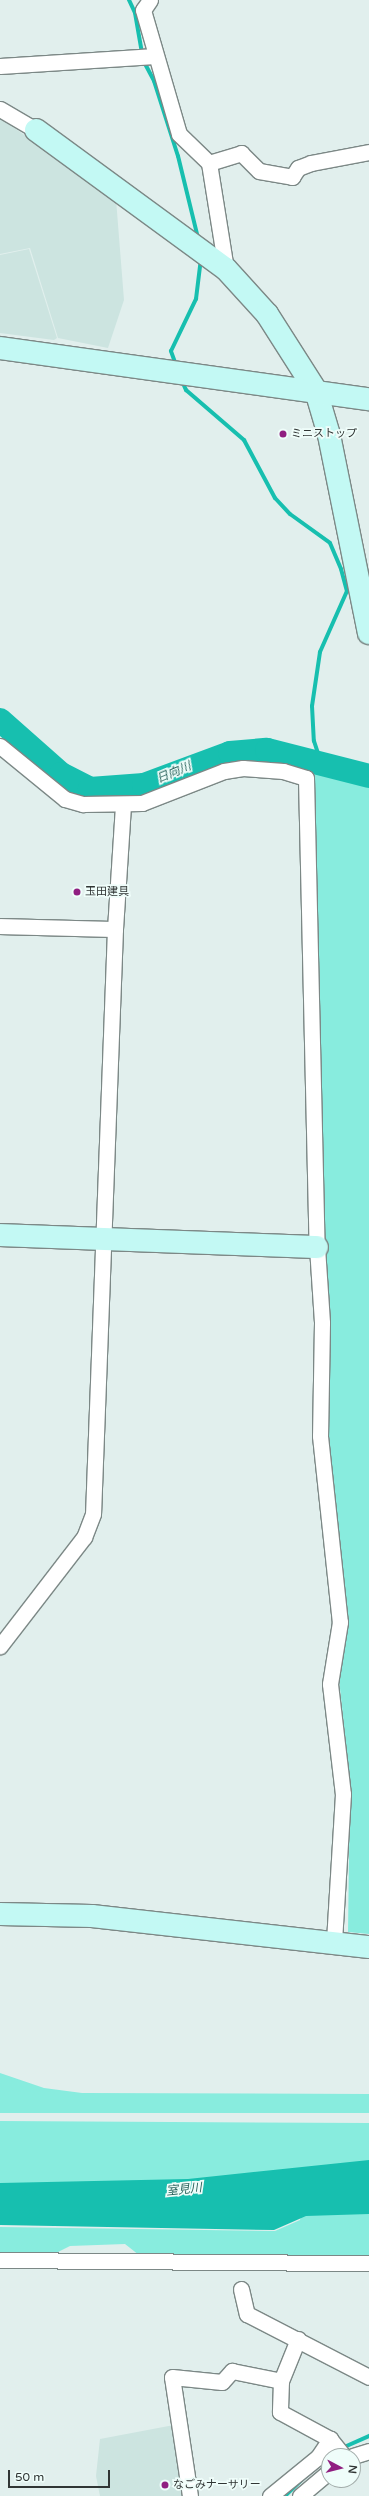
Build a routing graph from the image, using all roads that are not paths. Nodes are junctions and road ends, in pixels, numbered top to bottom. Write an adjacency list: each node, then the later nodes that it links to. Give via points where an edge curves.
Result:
1 (144, 3): 2 (street)
2 (154, 56): 3 (street); 7 (street, via 179,134)
3 (0, 66)
4 (0, 109): 5 (street)
5 (36, 130): 8 (street)
6 (369, 152): 7 (street, via 311,163 298,168 292,177 259,171 241,153)
7 (209, 163): 8 (street)
8 (226, 269): 10 (street, via 267,314)
9 (0, 348): 10 (street)
10 (316, 391): 11 (street); 12 (street, via 329,435)
11 (369, 398)
12 (369, 633)
13 (0, 746): 14 (street, via 65,799 83,804)
14 (123, 806): 16 (street); 19 (street, via 142,804 224,771 243,768 283,771 306,778)
15 (0, 926): 16 (street)
16 (116, 929): 18 (street)
17 (0, 1235): 18 (street)
18 (102, 1239): 19 (street); 20 (street, via 93,1514 79,1544)
19 (317, 1247): 22 (street, via 322,1323 320,1436 340,1622 330,1684 343,1794)
20 (0, 1646)
21 (0, 1914): 22 (street, via 92,1916)
22 (334, 1943): 23 (street)
23 (369, 1947)
24 (0, 2260): 25 (street)
25 (369, 2263)
26 (241, 2289): 27 (street, via 247,2314)
27 (298, 2339): 28 (street); 29 (street)
28 (369, 2377)
29 (281, 2381): 30 (street, via 280,2412); 32 (street, via 232,2371 222,2382 172,2378)
30 (337, 2446): 33 (street, via 318,2457)
31 (321, 2479): 34 (street)
32 (190, 2496)
33 (270, 2496)
34 (300, 2496)

